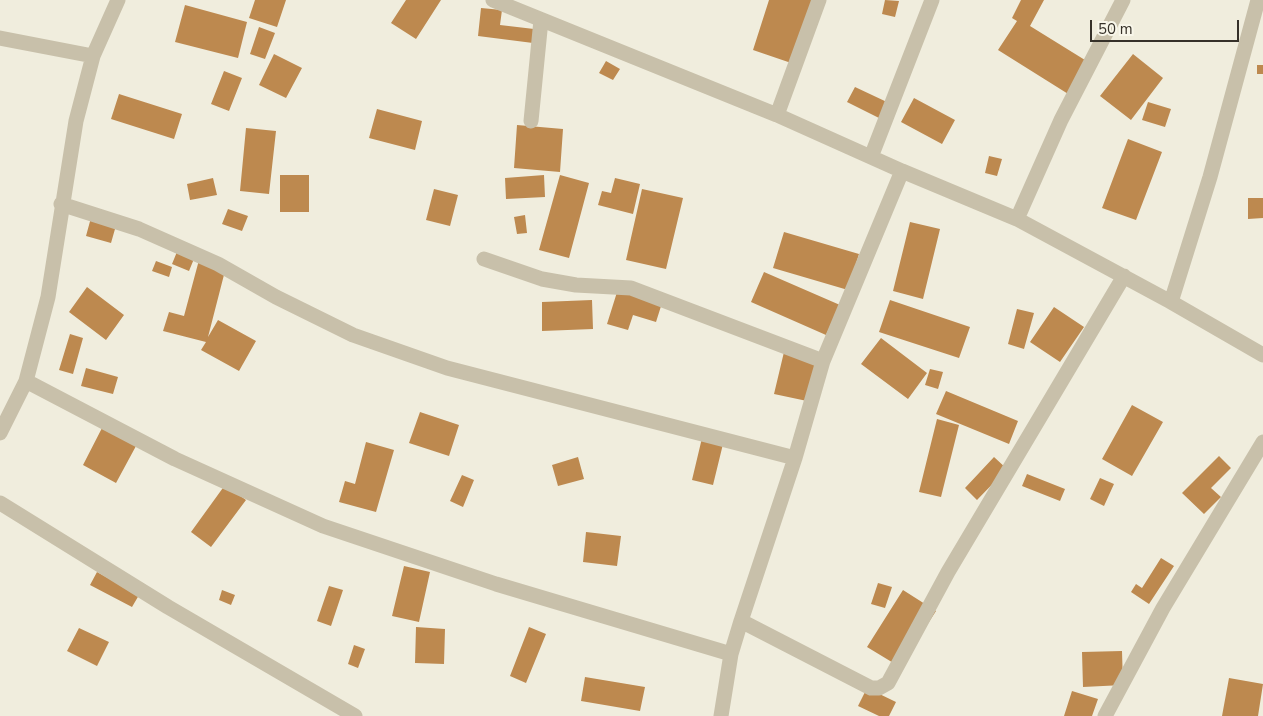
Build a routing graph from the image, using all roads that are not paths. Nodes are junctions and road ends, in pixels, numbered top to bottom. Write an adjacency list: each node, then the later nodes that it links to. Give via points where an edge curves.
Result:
1 (118, 0): 9 (street)
2 (493, 0): 7 (street)
3 (819, 0): 10 (street)
4 (932, 0): 12 (street)
5 (1123, 0): 15 (street, via 1061,120)
6 (1258, 0): 18 (street, via 1210,177)
7 (541, 20): 10 (street); 11 (street)
8 (0, 38): 9 (street)
9 (92, 56): 14 (street, via 76,120)
10 (777, 115): 12 (street)
11 (531, 121)
12 (871, 157): 13 (street)
13 (902, 172): 15 (street); 20 (street)
14 (61, 204): 21 (street, via 48,297); 24 (street, via 139,229 218,264 353,335 447,368)
15 (1017, 219): 17 (street)
16 (484, 259): 20 (street, via 542,279 576,285 630,288)
17 (1124, 276): 18 (street); 26 (street, via 948,572 888,683 870,688)
18 (1171, 302): 19 (street)
19 (1263, 355)
20 (823, 361): 24 (street)
21 (26, 381): 22 (street); 27 (street, via 175,459 323,526 496,584)
22 (0, 433)
23 (1263, 442): 30 (street, via 1163,608)
24 (795, 458): 26 (street)
25 (0, 503): 28 (street, via 168,607)
26 (740, 620): 27 (street)
27 (732, 654): 29 (street)
28 (355, 716)
29 (721, 716)
30 (1105, 716)

